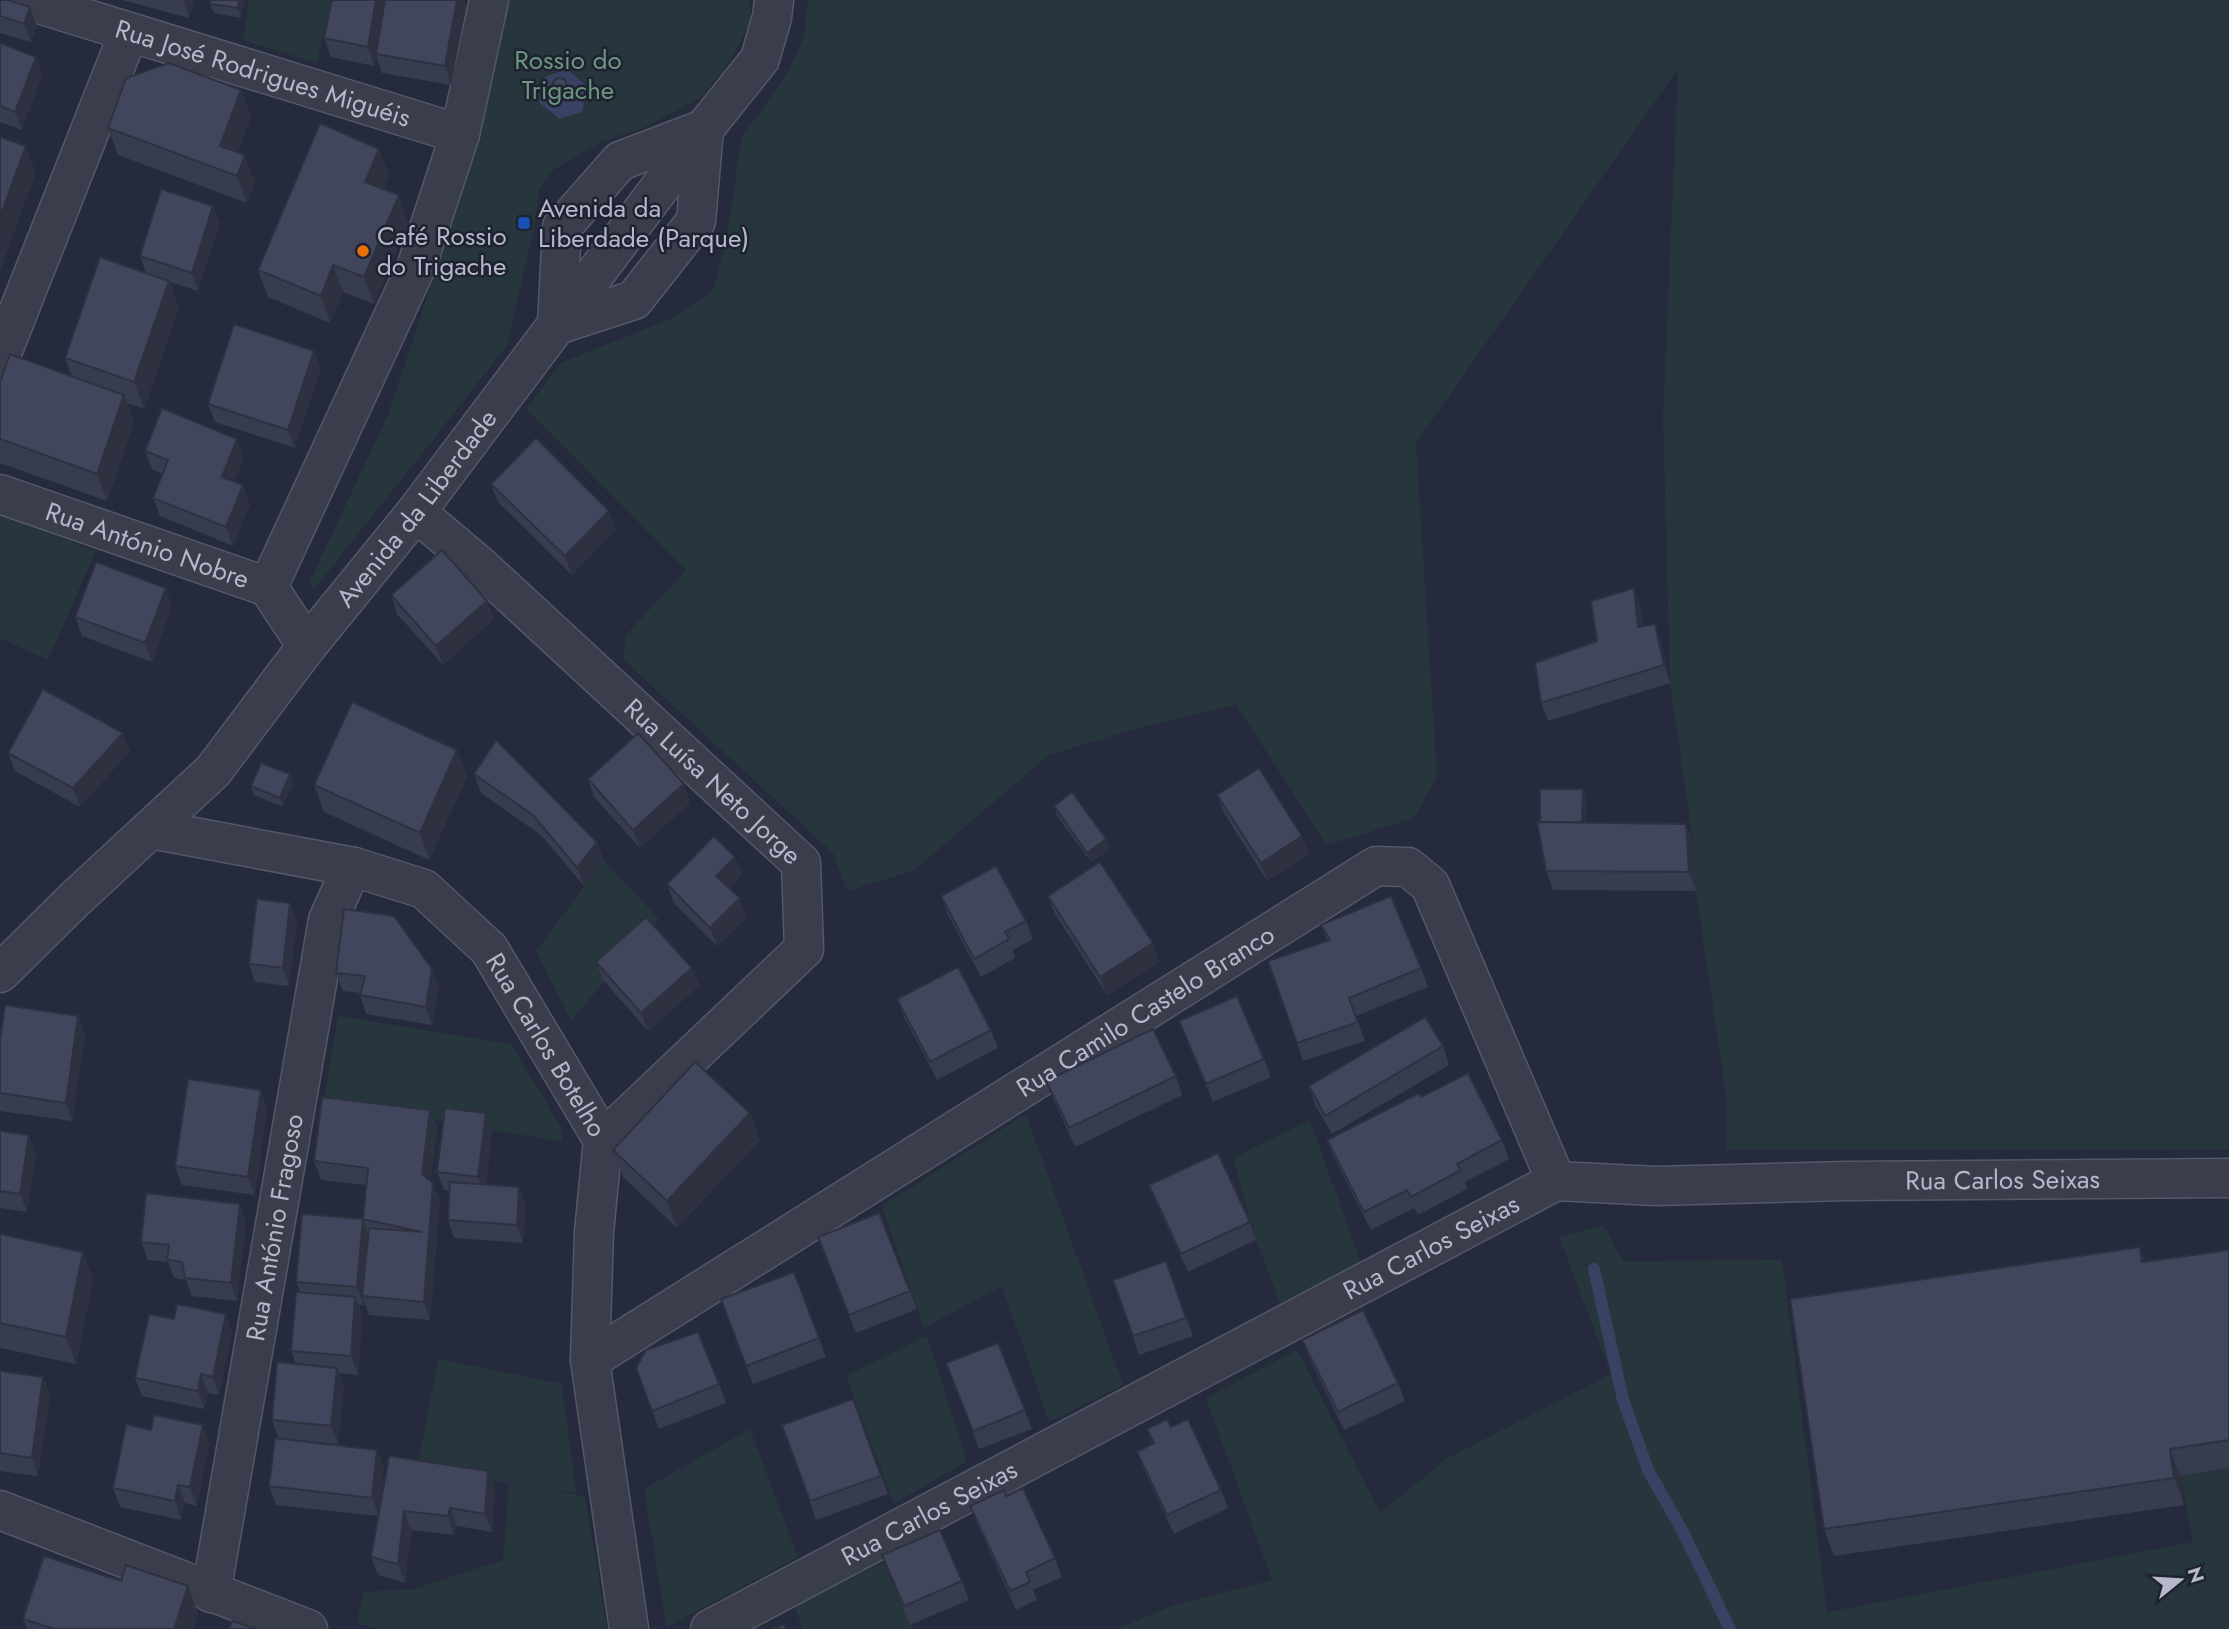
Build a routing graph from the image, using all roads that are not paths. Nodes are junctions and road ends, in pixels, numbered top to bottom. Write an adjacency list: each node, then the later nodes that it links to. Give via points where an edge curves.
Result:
1 (26, 0): 4 (street, Rua José Rodrigues Miguéis)
2 (489, 0): 6 (street)
3 (774, 0): 5 (street, Avenida da Liberdade, via 760,59)
4 (129, 32): 6 (street, Rua José Rodrigues Miguéis); 8 (street)
5 (704, 129): 7 (street, Avenida da Liberdade); 7 (street, via 620,161 562,227)
6 (460, 134): 11 (street, via 417,264)
7 (557, 325): 10 (street, Avenida da Liberdade)
8 (0, 358)
9 (0, 494): 11 (street, Rua António Nobre)
10 (416, 512): 12 (street, Avenida da Liberdade); 16 (street, Rua Luísa Neto Jorge, via 801,863 804,949)
11 (268, 587): 12 (street, Rua António Nobre)
12 (307, 646): 13 (street, Avenida da Liberdade, via 213,771)
13 (151, 829): 14 (street, Rua Carlos Botelho); 15 (street, Avenida da Liberdade)
14 (354, 867): 16 (street, Rua Carlos Botelho, via 424,889 489,949); 21 (street, Rua António Fragoso, via 328,920)
15 (0, 974)
16 (603, 1140): 19 (street, Rua Carlos Botelho, via 594,1232)
17 (2229, 1178): 18 (street, Rua Carlos Seixas, via 1656,1186)
18 (1556, 1181): 19 (street, Rua Camilo Castelo Branco, via 1430,886 1408,867 1376,866); 24 (street, Rua Carlos Seixas)
19 (590, 1360): 23 (street, Rua Carlos Botelho)
20 (0, 1510): 21 (street)
21 (211, 1593): 22 (street)
22 (308, 1629)
23 (629, 1629)
24 (710, 1629)

